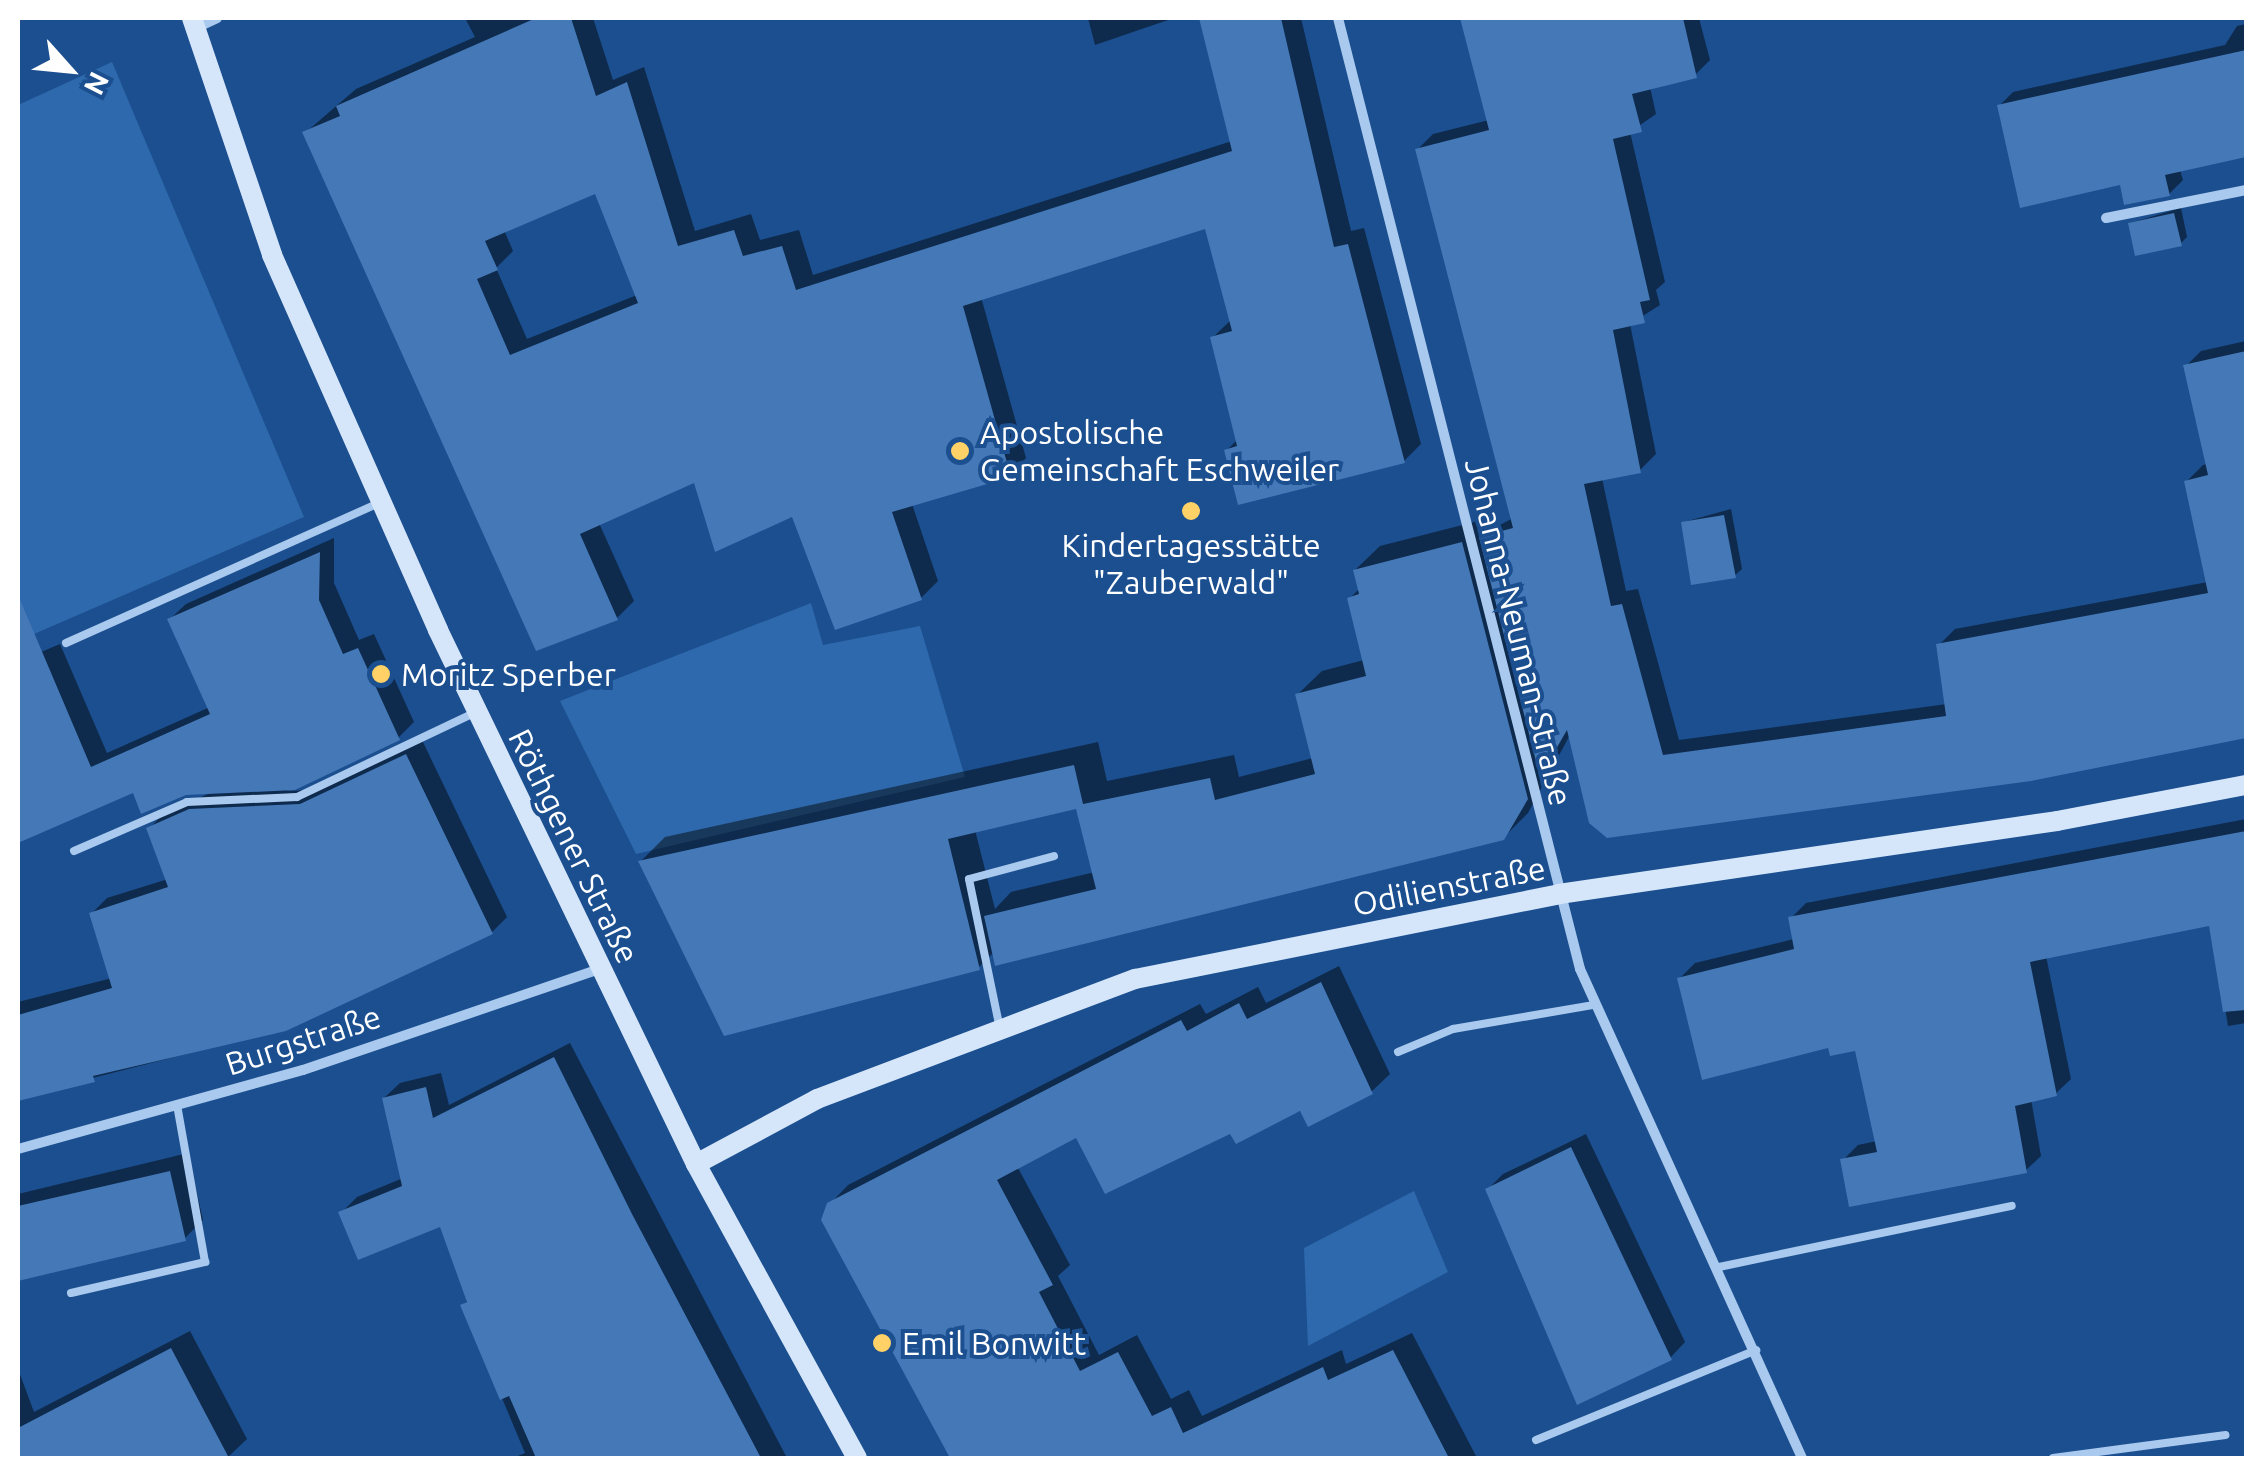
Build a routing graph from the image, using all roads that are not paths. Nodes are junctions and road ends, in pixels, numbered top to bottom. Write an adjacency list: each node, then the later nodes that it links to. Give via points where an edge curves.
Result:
1 (217, 18): 3 (street)
2 (1338, 18): 12 (street, Johanna-Neuman-Straße)
3 (194, 23): 6 (main road, Röthgener Straße, via 272,254)
4 (2246, 190): 5 (street)
5 (2106, 218)
6 (382, 502): 7 (lane); 8 (main road, Röthgener Straße)
7 (66, 643)
8 (476, 712): 10 (lane, via 296,797 187,802); 13 (main road, Röthgener Straße)
9 (2246, 785): 12 (main road, Odilienstraße, via 2057,821)
10 (74, 851)
11 (1054, 856): 15 (lane, via 969,879)
12 (1559, 894): 14 (street, Johanna-Neuman-Straße); 15 (main road, Odilienstraße, via 1135,980)
13 (600, 969): 17 (street, Burgstraße, via 302,1070); 19 (main road, Röthgener Straße)
14 (1594, 1005): 16 (lane, via 1452,1028); 21 (street, Johanna-Neuman-Straße)
15 (1000, 1029): 19 (main road, Odilienstraße, via 818,1099)
16 (1398, 1052)
17 (176, 1105): 18 (street, Burgstraße); 22 (lane, via 205,1262)
18 (18, 1149)
19 (696, 1164): 26 (main road, Röthgener Straße)
20 (2012, 1206): 21 (lane)
21 (1719, 1267): 23 (street, Johanna-Neuman-Straße)
22 (71, 1293)
23 (1756, 1350): 25 (lane); 27 (street, Johanna-Neuman-Straße)
24 (2224, 1435): 28 (lane)
25 (1536, 1440)
26 (857, 1458)
27 (1802, 1458)
28 (2053, 1458)

